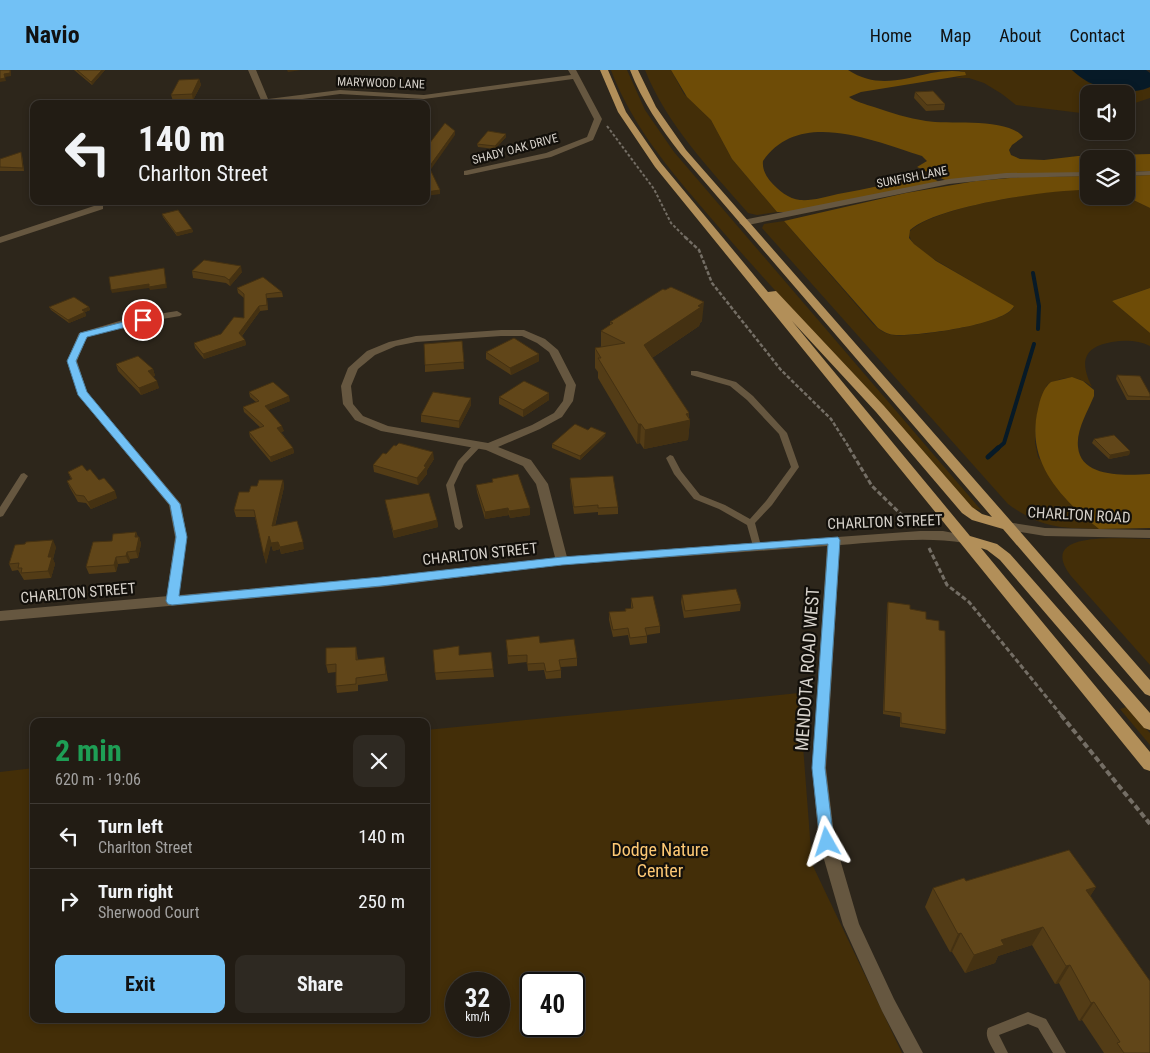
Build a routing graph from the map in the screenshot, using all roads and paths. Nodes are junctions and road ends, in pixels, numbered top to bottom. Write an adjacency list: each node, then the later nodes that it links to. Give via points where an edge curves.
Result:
1 (252, 70): 5 (street)
2 (604, 70): 14 (highway, via 622,112 645,148)
3 (634, 70): 12 (highway, via 659,120)
4 (574, 74): 5 (street, MARYWOOD LANE, via 424,97 350,92); 7 (street, SHADY OAK DRIVE, via 598,119 590,138 548,154)
5 (265, 100)
6 (607, 125): 21 (path, via 654,189 671,223 699,250 712,283 781,370 831,419 872,486)
7 (467, 173)
8 (1150, 173): 10 (street)
9 (1080, 174): 12 (street, SUNFISH LANE, via 960,181)
10 (1135, 174)
11 (100, 207): 13 (street)
12 (743, 222): 23 (highway)
13 (0, 240)
14 (729, 253): 23 (highway, via 788,309 967,510 977,517); 26 (highway)
15 (177, 314): 31 (street, via 126,322 83,335 72,361 82,393 175,504 182,537)
16 (694, 373): 22 (lane, via 733,384 750,398 783,433 796,467)
17 (483, 446): 17 (street, via 558,415 568,401 571,385 553,350 541,341 524,334 509,333 416,339 371,353 353,368 346,386 348,404 359,418 385,429); 24 (lane, via 461,463 450,485); 30 (street, via 527,463 542,484)
18 (670, 458): 22 (lane, via 697,497)
19 (24, 476): 20 (lane)
20 (0, 514)
21 (902, 514)
22 (751, 523): 28 (lane)
23 (1007, 526): 25 (street, CHARLTON ROAD, via 1046,532); 33 (highway)
24 (459, 527)
25 (1150, 534)
26 (965, 538): 27 (street, CHARLTON STREET, via 926,534); 34 (highway, via 992,547 1005,557); 35 (highway)
27 (834, 540): 28 (street, CHARLTON STREET); 37 (street, MENDOTA ROAD WEST, via 819,768 827,842 851,925)
28 (757, 546): 30 (street, CHARLTON STREET)
29 (932, 551): 36 (path, via 947,585 969,602)
30 (562, 561): 31 (street, CHARLTON STREET)
31 (172, 601): 32 (street, CHARLTON STREET)
32 (0, 616)
33 (1150, 690)
34 (1150, 724)
35 (1150, 764)
36 (1150, 824)
37 (914, 1053)
38 (1002, 1053): 39 (lane, via 992,1032 1028,1018 1042,1024)
39 (1060, 1053)

